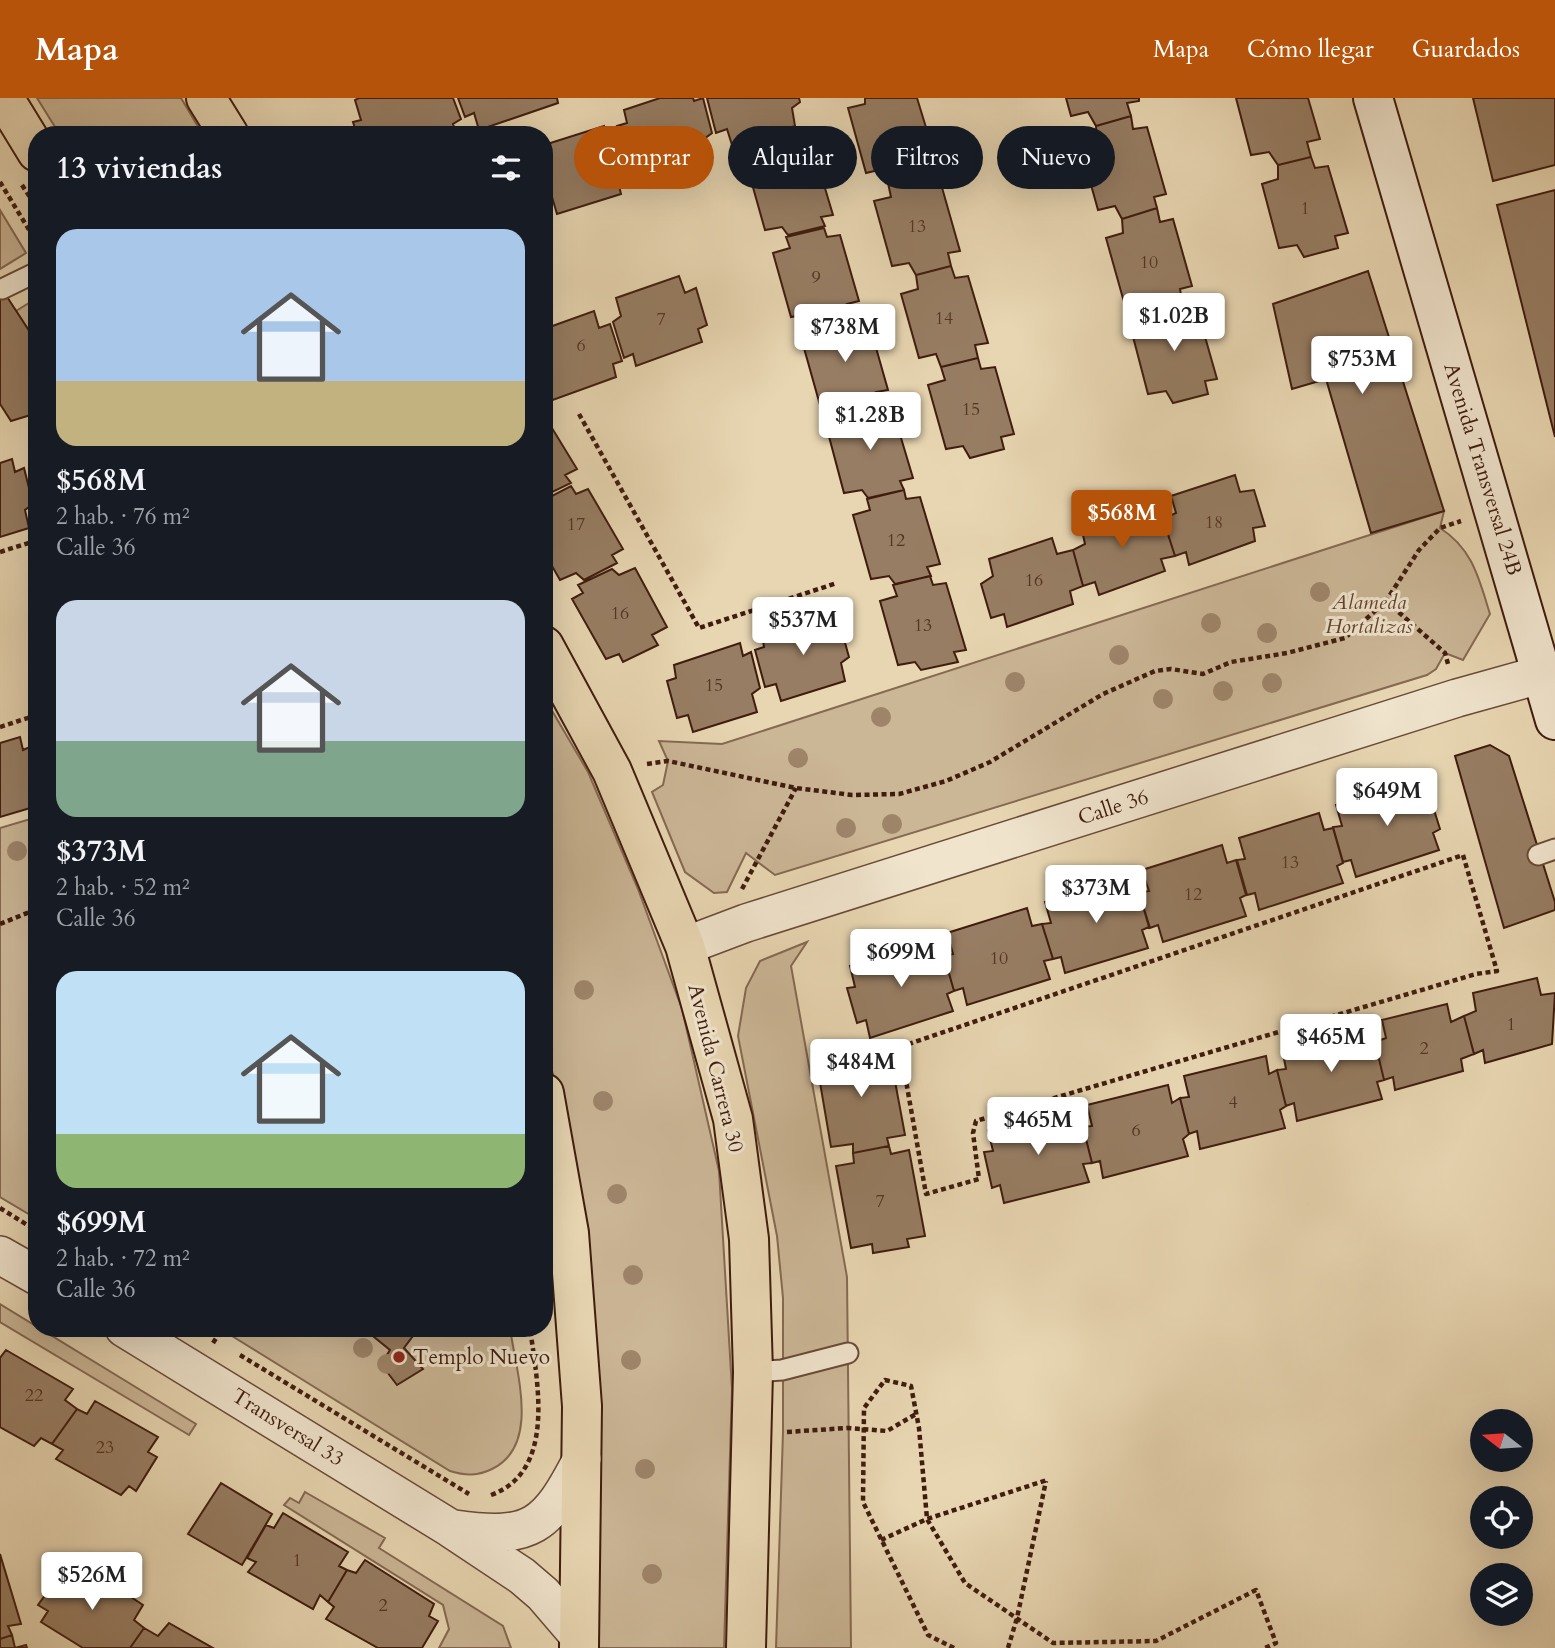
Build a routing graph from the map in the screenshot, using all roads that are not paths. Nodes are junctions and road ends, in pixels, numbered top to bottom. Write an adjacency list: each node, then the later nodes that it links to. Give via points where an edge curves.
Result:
1 (4, 98): 5 (main road)
2 (206, 98): 4 (main road)
3 (1373, 98): 9 (street, Avenida Transversal 24B)
4 (223, 126)
5 (28, 137)
6 (28, 276): 7 (lane)
7 (2, 289)
8 (553, 663): 11 (main road, Avenida Carrera 30, via 612,771)
9 (1543, 674): 10 (street, Avenida Transversal 24B); 11 (street, Calle 36)
10 (1555, 720)
11 (685, 946): 17 (main road, Avenida Carrera 30, via 733,1119 749,1239)
12 (553, 1144): 18 (main road, via 569,1234)
13 (0, 1255): 14 (street)
14 (28, 1271)
15 (140, 1337): 19 (street, Transversal 33)
16 (848, 1353): 17 (lane, via 782,1370)
17 (753, 1372): 21 (main road, Avenida Carrera 30)
18 (582, 1459): 19 (street, Transversal 33, via 554,1508 526,1530 493,1534); 20 (main road)
19 (455, 1513): 20 (street, Transversal 33, via 542,1594)
20 (579, 1642)
21 (746, 1648)

